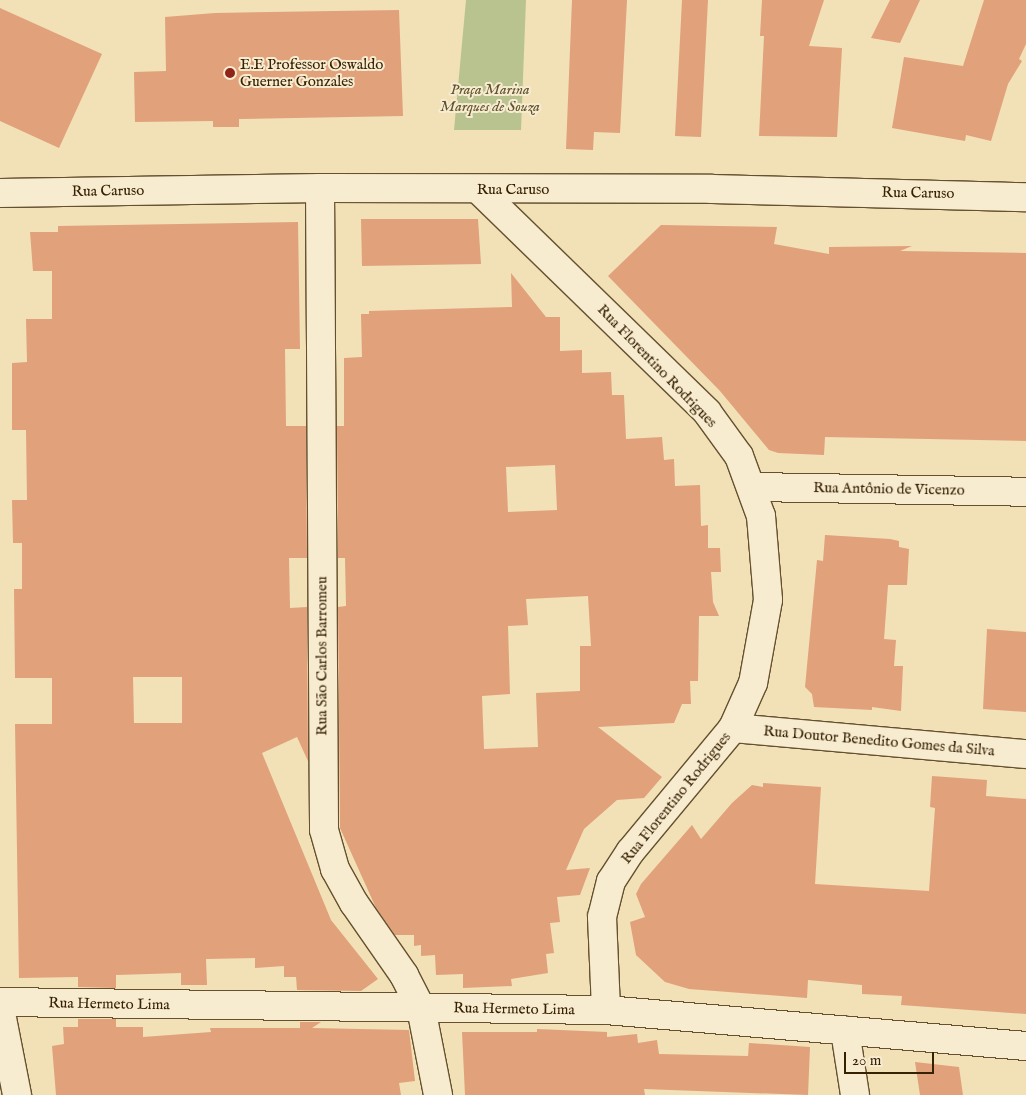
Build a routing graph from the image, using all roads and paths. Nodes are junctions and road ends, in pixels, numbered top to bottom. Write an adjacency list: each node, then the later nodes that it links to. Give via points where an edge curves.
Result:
1 (320, 188): 2 (street, Rua Caruso); 3 (street, Rua Caruso); 11 (street, Rua São Carlos Barromeu, via 324,830 335,869 354,903 404,975)
2 (479, 190): 4 (street, Rua Caruso, via 712,190); 5 (street, Rua Florentino Rodrigues, via 707,412 739,456)
3 (0, 193)
4 (1026, 196)
5 (753, 487): 6 (street, Rua Antônio de Vicenzo); 7 (street, Rua Florentino Rodrigues, via 761,516 768,600 753,683)
6 (1026, 492)
7 (733, 728): 8 (street, Rua Doutor Benedito Gomes da Silva); 12 (street, Rua Florentino Rodrigues, via 630,852 611,881 602,917)
8 (1026, 754)
9 (0, 1002): 11 (street, Rua Hermeto Lima)
10 (0, 1008): 15 (street)
11 (421, 1008): 12 (street, Rua Hermeto Lima); 16 (street, Rua São Carlos Barromeu)
12 (606, 1010): 13 (street, Rua Hermeto Lima)
13 (845, 1031): 14 (street, Rua Hermeto Lima); 17 (street)
14 (1026, 1046)
15 (17, 1095)
16 (438, 1095)
17 (855, 1095)

